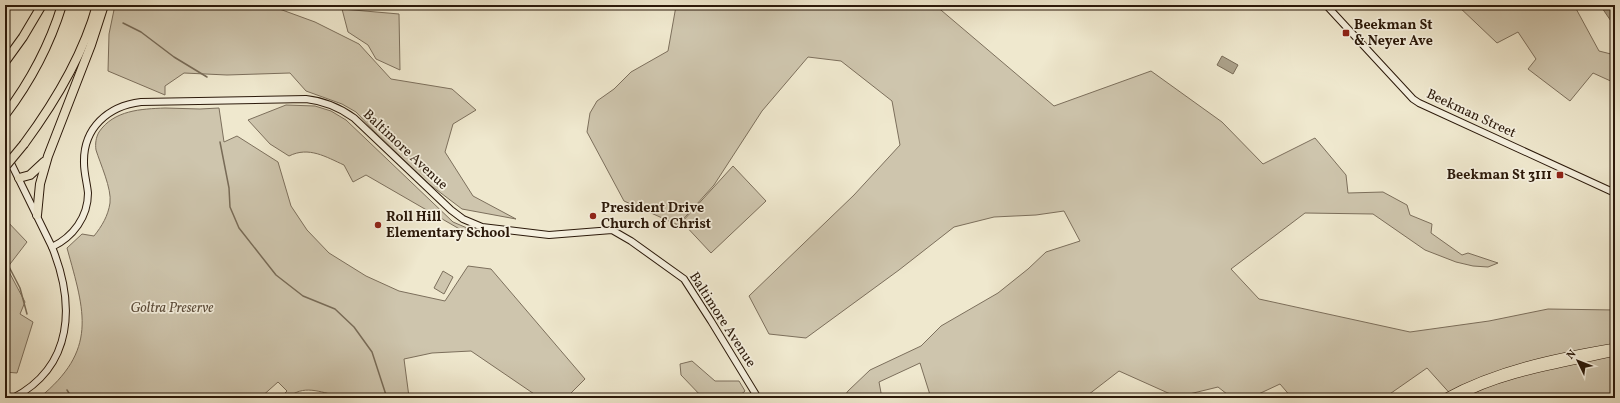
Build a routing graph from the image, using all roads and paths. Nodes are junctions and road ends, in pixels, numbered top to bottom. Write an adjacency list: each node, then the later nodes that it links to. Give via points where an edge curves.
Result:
1 (42, 5): 6 (highway)
2 (62, 5): 7 (highway, via 40,59)
3 (97, 5): 10 (highway, bridge, via 67,80 24,144)
4 (104, 5): 9 (highway)
5 (1326, 5): 12 (street, Beekman Street, via 1419,103)
6 (5, 62)
7 (6, 114)
8 (5, 151): 11 (street)
9 (48, 156): 11 (highway, via 34,172); 13 (highway, via 40,184)
10 (5, 167)
11 (19, 178): 13 (street)
12 (1615, 193)
13 (37, 215): 14 (street)
14 (52, 247): 17 (street, via 59,263 67,304 64,335 54,358 43,374 30,387); 18 (street, Baltimore Avenue, via 62,242 73,231 83,216 88,194 84,163 85,145 92,129 114,109 140,102 306,99 321,102 338,108 354,118 450,210 474,224 549,235 612,230 632,241 684,279)
15 (1615, 347): 19 (main road, via 1510,370)
16 (1615, 352): 20 (main road, via 1513,376)
17 (13, 398)
18 (758, 398)
19 (1444, 398)
20 (1456, 398)

